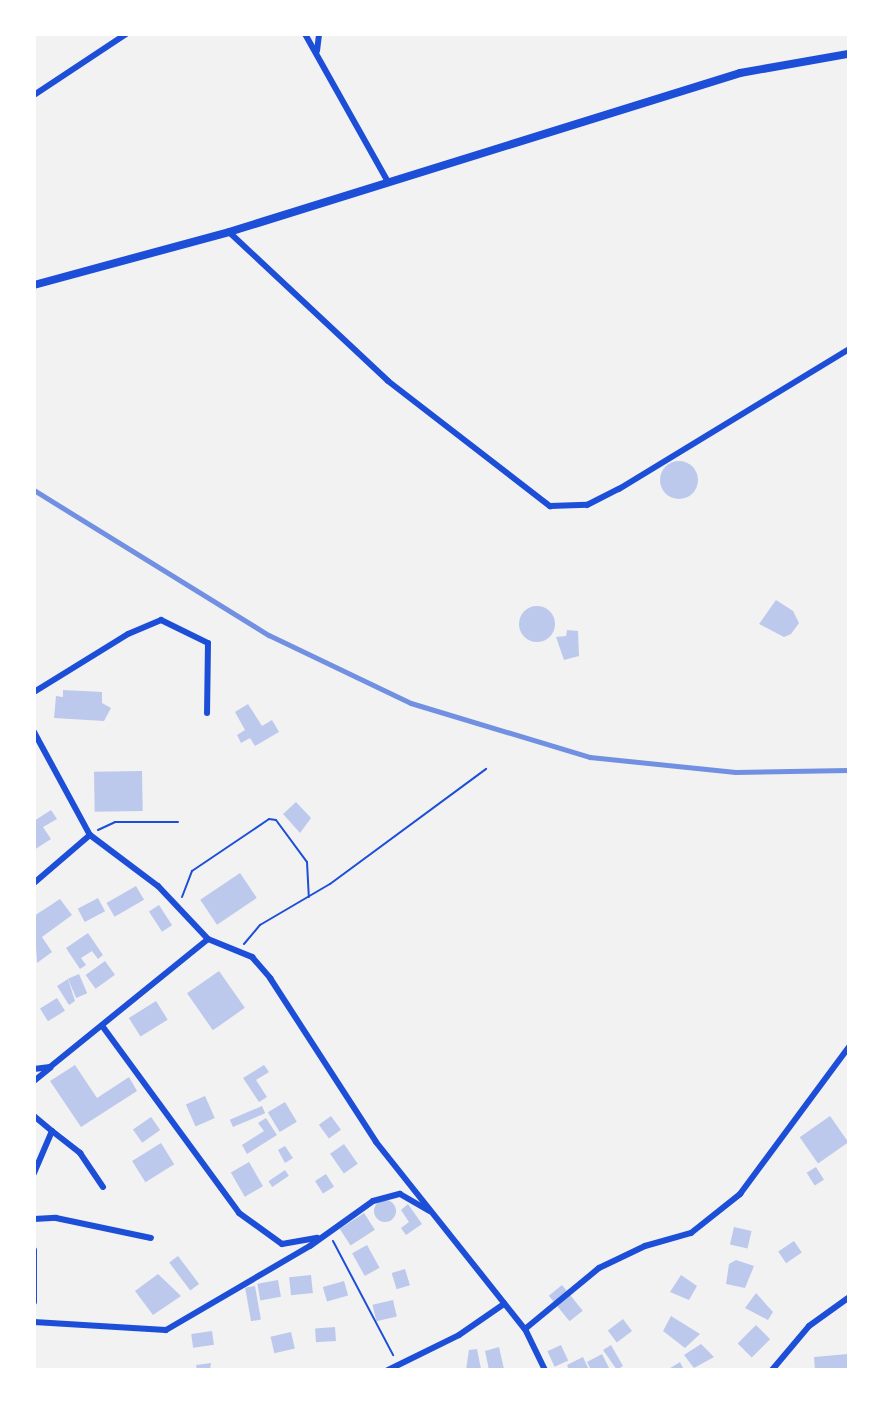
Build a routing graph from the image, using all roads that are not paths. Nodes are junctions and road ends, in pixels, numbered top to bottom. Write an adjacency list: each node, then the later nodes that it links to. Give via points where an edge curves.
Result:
1 (126, 34): 6 (street)
2 (305, 34): 5 (street)
3 (319, 34): 5 (street)
4 (849, 54): 7 (street, via 740,73)
5 (318, 55): 7 (street)
6 (34, 95)
7 (388, 182): 8 (street)
8 (229, 232): 9 (street); 10 (street, via 388,381 550,506 587,505 619,489)
9 (34, 285)
10 (849, 350)
11 (34, 692): 12 (street, via 128,634 161,620 208,643)
12 (207, 713)
13 (34, 732): 14 (street)
14 (90, 835): 15 (street); 16 (street, via 142,872)
15 (34, 884)
16 (208, 939): 17 (street); 26 (street, via 239,949 270,978 336,1084)
17 (103, 1027): 19 (street); 28 (street, via 239,1213 282,1244)
18 (849, 1048): 35 (street, via 734,1199 691,1233 645,1246 599,1268)
19 (50, 1067): 20 (street); 21 (street)
20 (34, 1069)
21 (34, 1081)
22 (34, 1116): 23 (street)
23 (52, 1131): 24 (street); 25 (street, via 80,1153)
24 (34, 1173)
25 (103, 1187)
26 (432, 1212): 28 (street, via 400,1194 389,1194); 33 (street)
27 (34, 1219): 29 (street, via 56,1218)
28 (320, 1237): 34 (street, via 166,1330)
29 (151, 1238)
30 (34, 1250): 32 (street)
31 (849, 1298): 38 (street, via 809,1326)
32 (34, 1302)
33 (504, 1304): 35 (street); 36 (street, via 459,1335)
34 (34, 1322)
35 (525, 1329): 37 (street)
36 (388, 1370)
37 (545, 1370)
38 (772, 1370)

